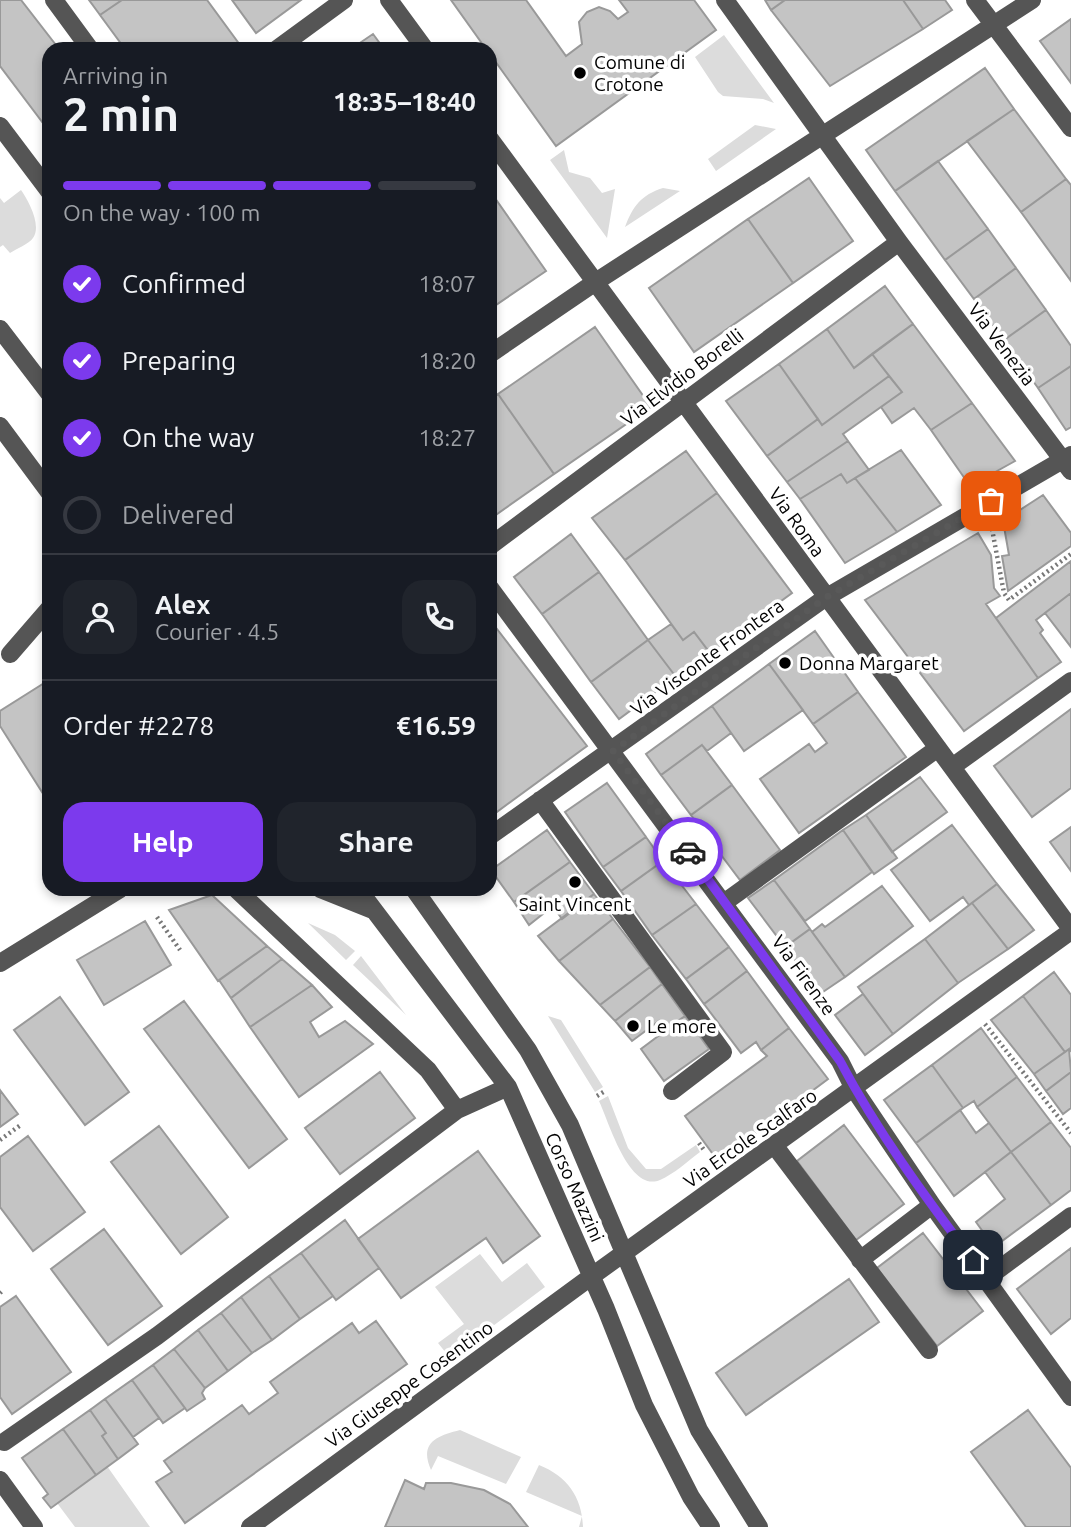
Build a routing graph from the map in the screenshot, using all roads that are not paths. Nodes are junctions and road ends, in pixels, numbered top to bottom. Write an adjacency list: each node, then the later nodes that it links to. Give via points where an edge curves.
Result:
1 (54, 0): 8 (street)
2 (344, 0): 9 (street)
3 (389, 0): 10 (street)
4 (725, 0): 13 (street, Via Venezia)
5 (975, 0): 7 (street)
6 (1032, 0): 7 (street)
7 (994, 25): 12 (street); 13 (street)
8 (85, 42)
9 (287, 42)
10 (420, 42)
11 (0, 126): 15 (street)
12 (1071, 128)
13 (822, 135): 16 (street, Via Venezia); 17 (street)
14 (497, 148): 17 (street, Via Roma)
15 (42, 182)
16 (899, 243): 21 (street, Via Elvidio Borelli); 23 (street, Via Venezia)
17 (597, 281): 19 (street); 21 (street, Via Roma)
18 (0, 329): 20 (street)
19 (497, 349)
20 (42, 384)
21 (684, 401): 25 (street, Via Elvidio Borelli); 27 (street, Via Roma)
22 (0, 426): 24 (street)
23 (1068, 462): 27 (street, Via Visconte Frontera)
24 (42, 483)
25 (497, 542)
26 (497, 596): 33 (street, Via Firenze)
27 (825, 598): 32 (street, Via Roma); 33 (street, Via Visconte Frontera)
28 (42, 617): 30 (street)
29 (42, 633): 30 (street)
30 (5, 657)
31 (1071, 681): 34 (street)
32 (938, 748): 34 (street, Via Roma); 42 (street)
33 (613, 751): 35 (street, Via Visconte Frontera); 42 (street, Via Firenze)
34 (952, 767): 44 (street, Via Roma)
35 (540, 800): 36 (street, Via Visconte Frontera); 48 (street, via 723,1052)
36 (497, 831)
37 (109, 896): 45 (street)
38 (240, 896): 49 (street, via 428,1070)
39 (338, 896): 43 (street)
40 (363, 896): 43 (street, Corso Mazzini)
41 (419, 896): 53 (street, Corso Mazzini, via 528,1050 570,1125)
42 (725, 902): 47 (street, Via Firenze, via 840,1061)
43 (375, 911): 46 (street, Corso Mazzini)
44 (1071, 930): 47 (street, Via Ercole Scalfaro)
45 (0, 963)
46 (508, 1087): 49 (street); 55 (street, Corso Mazzini)
47 (854, 1089): 50 (street, Via Ercole Scalfaro); 51 (street, Via Firenze)
48 (672, 1091)
49 (457, 1110): 59 (street, via 157,1336)
50 (774, 1145): 53 (street, Via Ercole Scalfaro); 54 (street)
51 (932, 1205): 54 (street); 56 (street, Via Firenze)
52 (1071, 1216): 56 (street)
53 (622, 1254): 55 (street, Via Ercole Scalfaro); 64 (street, Corso Mazzini, via 699,1430)
54 (860, 1260): 57 (street)
55 (592, 1276): 62 (street, Via Giuseppe Cosentino); 63 (street, Corso Mazzini, via 644,1405)
56 (987, 1278): 58 (street, Via Firenze)
57 (929, 1350)
58 (1071, 1396)
59 (1, 1444)
60 (0, 1479): 61 (street)
61 (34, 1527)
62 (250, 1527)
63 (711, 1527)
64 (760, 1527)

